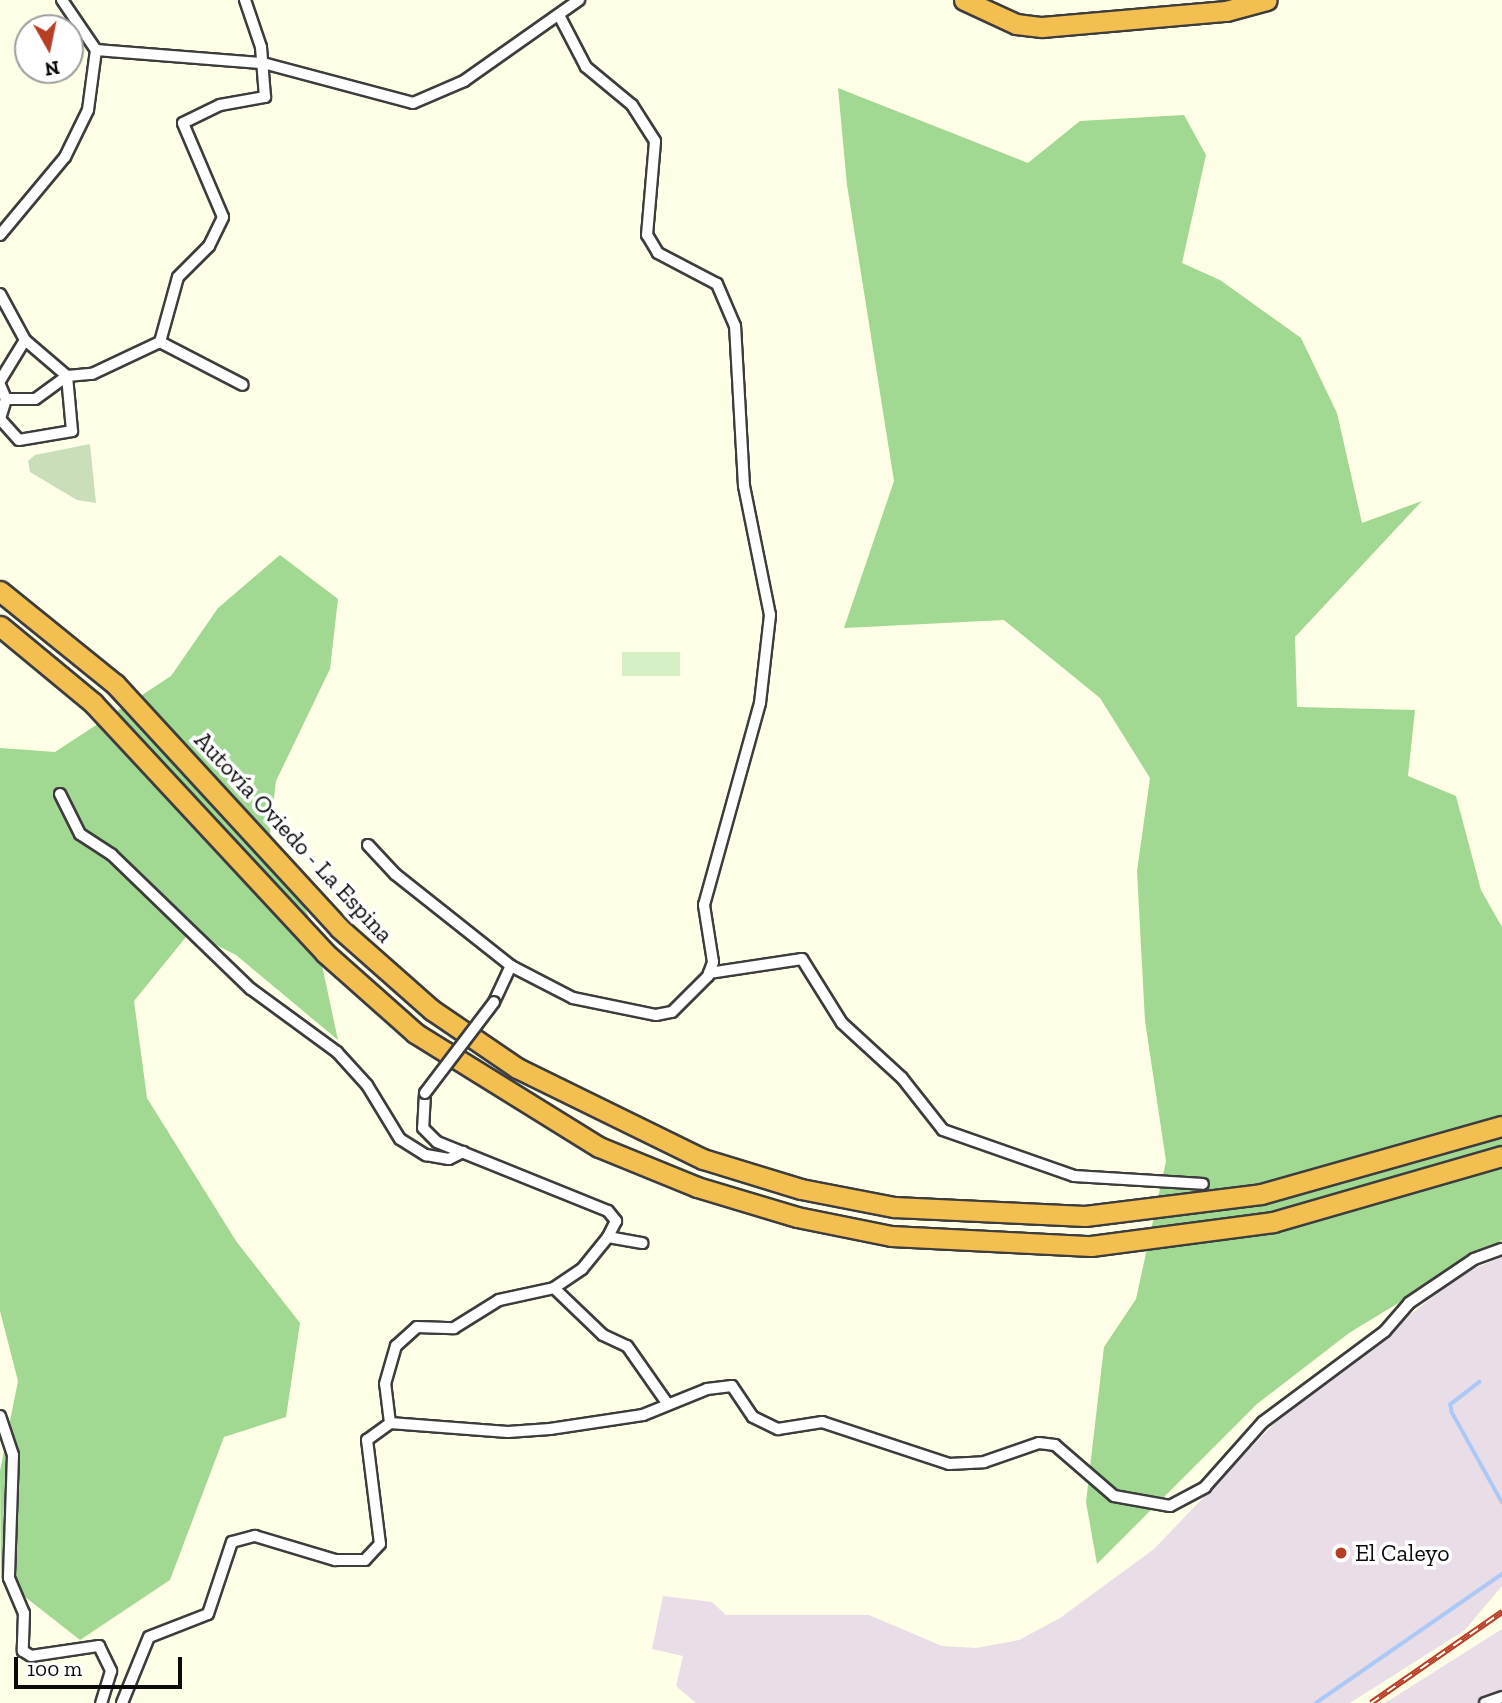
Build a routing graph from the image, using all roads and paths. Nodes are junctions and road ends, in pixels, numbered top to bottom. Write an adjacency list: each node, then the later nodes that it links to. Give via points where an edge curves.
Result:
1 (62, 0): 7 (street)
2 (245, 0): 8 (street)
3 (579, 0): 6 (street)
4 (964, 0): 5 (highway, via 1004,20 1042,27 1191,16)
5 (1267, 0)
6 (560, 17): 8 (street, via 464,81 413,103); 23 (street, via 586,67 632,105 654,141 647,235 658,253 717,284 735,326 744,486 770,615 760,703 704,905)
7 (96, 50): 8 (street); 9 (street, via 89,110 65,157)
8 (263, 63): 12 (street, via 258,70 265,97 220,106 183,123 223,217 209,246 178,277)
9 (0, 235)
10 (0, 294): 11 (street)
11 (24, 340): 13 (street); 14 (street)
12 (160, 342): 13 (street, via 92,374); 15 (street)
13 (67, 376): 16 (street, via 35,399); 17 (street, via 72,431 19,440)
14 (0, 383): 16 (street)
15 (243, 385)
16 (6, 399): 17 (street)
17 (0, 419)
18 (0, 592): 24 (highway, Autovía Oviedo - La Espina, via 115,684 339,928 432,1010 528,1075 703,1158 801,1189 894,1207 1085,1216 1251,1196)
19 (0, 626): 26 (highway, via 93,703 325,953 415,1033 599,1147 697,1187 797,1217 891,1236 1091,1246 1273,1222)
20 (60, 794): 25 (street, via 80,834 112,855 251,989 337,1052 367,1084 400,1139 426,1155 449,1159)
21 (368, 845): 22 (street, via 395,874)
22 (511, 966): 23 (street, via 572,998 656,1015 672,1012); 25 (street, bridge, via 494,1002 425,1093 423,1128 437,1142)
23 (709, 973): 27 (street, via 802,959 842,1024 902,1078 943,1130 1074,1176)
24 (1502, 1126)
25 (463, 1152): 28 (street, via 608,1211 616,1221)
26 (1502, 1156)
27 (1203, 1184)
28 (608, 1237): 29 (street); 31 (street, via 582,1269)
29 (642, 1243)
30 (1502, 1248): 32 (street, via 1474,1259 1409,1303 1385,1331 1263,1422 1205,1487 1170,1506 1114,1496 1055,1445 1039,1443 984,1462 948,1464 822,1422 778,1429 753,1417 732,1386)
31 (554, 1288): 32 (street, via 603,1335 627,1346); 34 (street, via 499,1300 454,1328 417,1327 396,1346 385,1384)
32 (667, 1403): 34 (street, via 642,1415 508,1432)
33 (0, 1416): 36 (street, via 13,1455 9,1578 24,1613 23,1651 31,1657 99,1646 111,1671)
34 (390, 1423): 37 (street, via 367,1440 380,1544 365,1560 335,1560 255,1536 232,1542 208,1614 149,1637)
35 (1502, 1697): 38 (street)
36 (101, 1703)
37 (122, 1703)
38 (1485, 1703)

